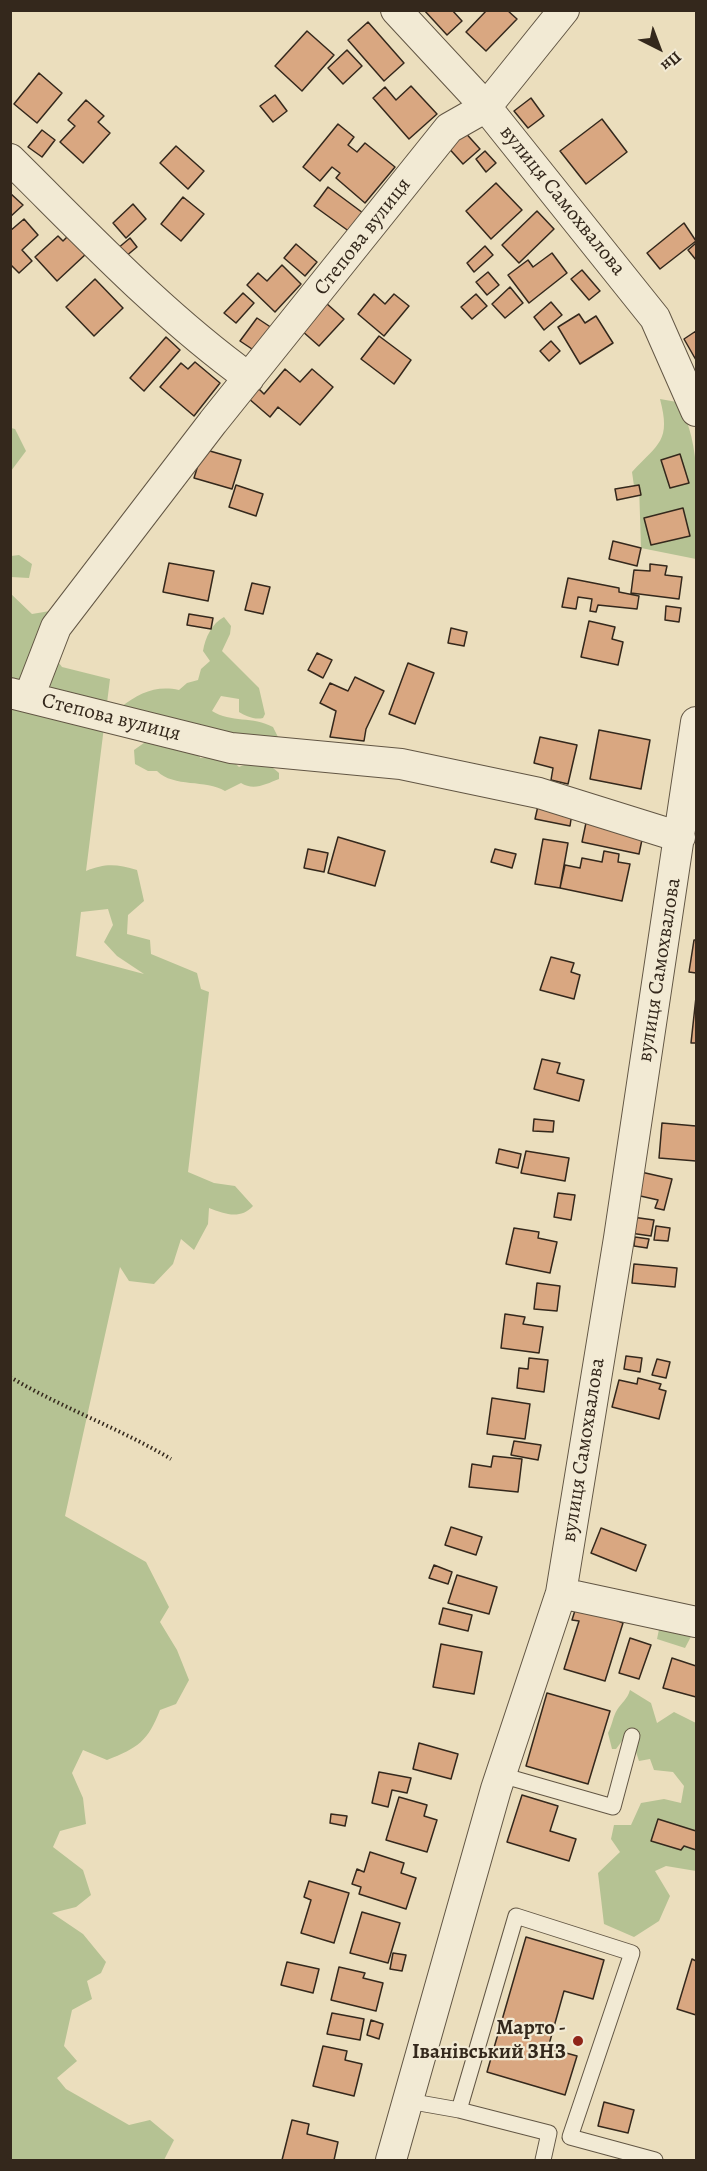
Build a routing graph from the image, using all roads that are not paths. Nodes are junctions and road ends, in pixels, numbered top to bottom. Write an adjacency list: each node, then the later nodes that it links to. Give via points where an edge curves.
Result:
1 (396, 10): 3 (street, вулиця Самохвалова)
2 (564, 10): 3 (street)
3 (486, 107): 5 (street, Степова вулиця, via 449,128); 6 (street, вулиця Самохвалова, via 656,318)
4 (10, 159): 5 (street, via 198,341)
5 (249, 378): 7 (street, Степова вулиця, via 56,627)
6 (696, 411)
7 (20, 695): 9 (street, Степова вулиця, via 231,748 401,764 539,793)
8 (696, 722): 9 (street, вулиця Самохвалова)
9 (685, 851): 10 (street, вулиця Самохвалова)
10 (561, 1593): 11 (street); 13 (street, вулиця Самохвалова)
11 (696, 1622)
12 (632, 1736): 13 (lane, via 613,1807)
13 (501, 1775): 14 (street, вулиця Самохвалова)
14 (408, 2101): 15 (lane); 16 (street, вулиця Самохвалова)
15 (459, 2110): 17 (lane, via 549,2133); 18 (lane, via 516,1916 632,1953 570,2137)
16 (391, 2160)
17 (543, 2160)
18 (655, 2160)

